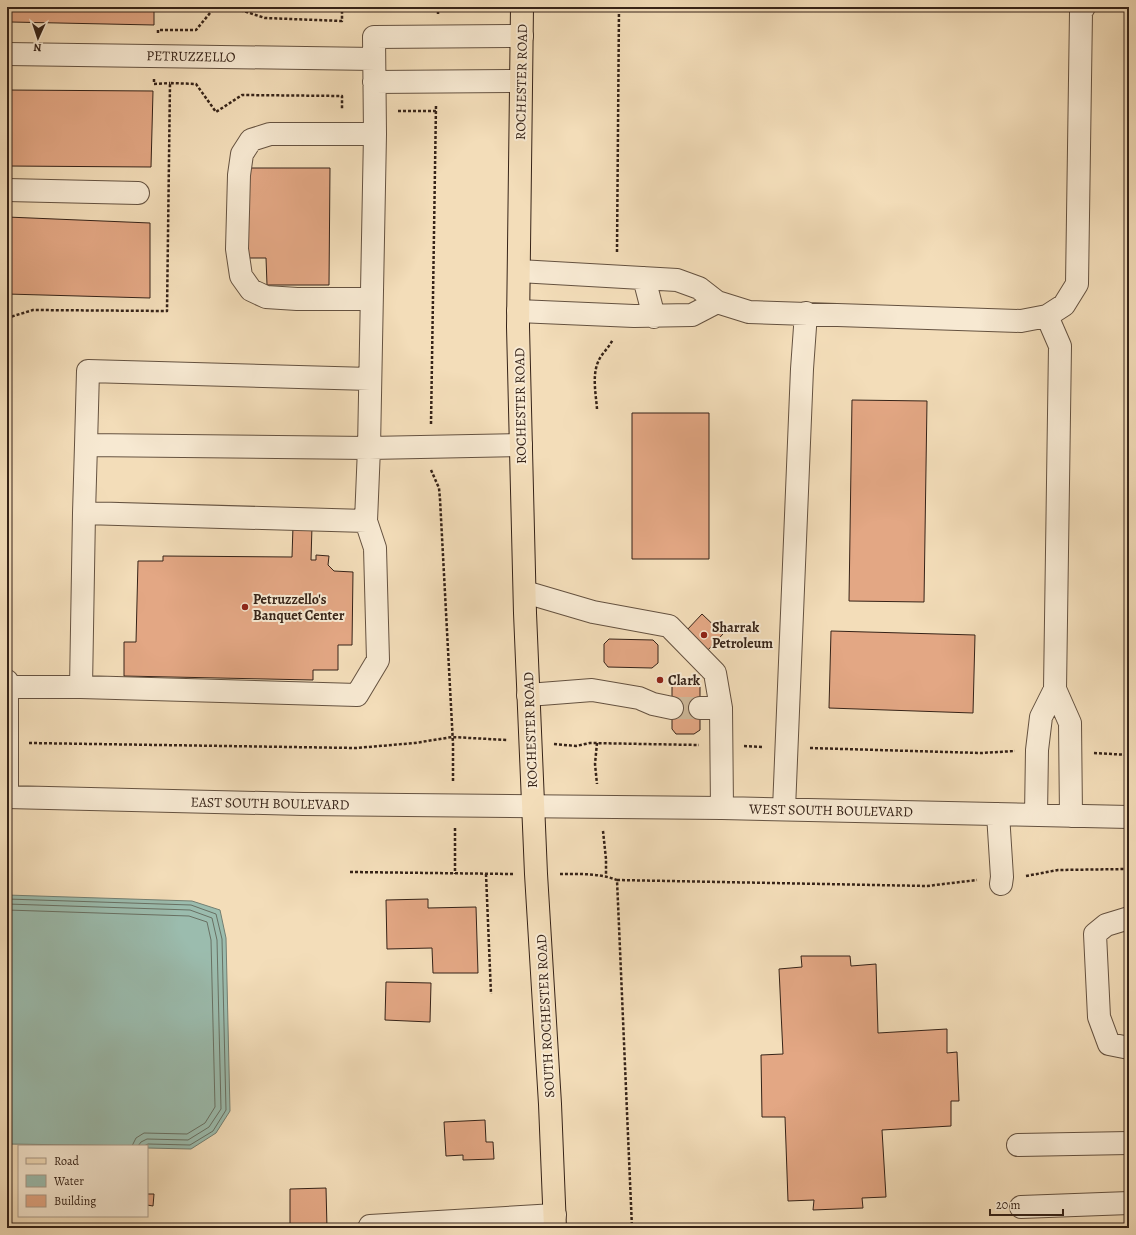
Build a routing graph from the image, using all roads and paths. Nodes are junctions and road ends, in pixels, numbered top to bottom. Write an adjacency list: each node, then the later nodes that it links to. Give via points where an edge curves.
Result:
1 (231, 7): 2 (path, via 265,18 342,21)
2 (342, 7)
3 (522, 7): 6 (main road, ROCHESTER ROAD)
4 (620, 7): 17 (path)
5 (1084, 7): 24 (street, via 1081,12 1077,284 1064,305)
6 (522, 36): 8 (street, via 374,37); 9 (main road, ROCHESTER ROAD)
7 (7, 54): 8 (street, PETRUZZELLO)
8 (374, 59): 10 (street)
9 (521, 81): 10 (street); 18 (main road, ROCHESTER ROAD)
10 (374, 82): 12 (street)
11 (436, 99): 13 (path)
12 (375, 110): 13 (path); 14 (street); 26 (path, via 342,109 342,96 242,95 216,112 196,84 170,83 167,312 33,310)
13 (436, 112): 30 (path)
14 (375, 134): 20 (street); 20 (street, via 270,134 251,140 242,154 237,234 241,276 251,290 266,297)
15 (7, 190): 16 (street)
16 (138, 193)
17 (617, 256)
18 (519, 271): 19 (street); 22 (main road, ROCHESTER ROAD)
19 (644, 278): 21 (street, via 677,280 699,288); 25 (street)
20 (372, 299): 28 (street)
21 (717, 302): 23 (street, via 749,312); 25 (street, via 692,315)
22 (518, 311): 25 (street); 32 (main road, ROCHESTER ROAD)
23 (806, 313): 24 (street, via 1021,321); 52 (street)
24 (1046, 316): 41 (street, via 1060,346)
25 (654, 317)
26 (7, 318)
27 (614, 337): 29 (path, via 598,361 596,369)
28 (370, 379): 31 (street, via 88,371); 33 (street)
29 (597, 409)
30 (430, 426)
31 (86, 445): 33 (street); 35 (street)
32 (521, 446): 33 (street); 37 (main road, ROCHESTER ROAD)
33 (368, 448): 36 (street)
34 (430, 466): 46 (path, via 439,488 440,499)
35 (84, 513): 36 (street); 40 (street)
36 (366, 521): 40 (street, via 375,548 378,660 357,695)
37 (525, 592): 42 (main road, ROCHESTER ROAD); 45 (street, via 593,612 669,626 716,673)
38 (7, 681): 39 (street)
39 (7, 687): 40 (street); 58 (street)
40 (81, 688)
41 (1055, 689): 53 (street, via 1041,717); 54 (street, via 1070,723)
42 (528, 695): 43 (street, via 592,690 639,698); 59 (main road, ROCHESTER ROAD)
43 (672, 708)
44 (700, 708): 45 (street)
45 (721, 708): 50 (street)
46 (452, 737): 47 (path); 48 (path, via 356,748); 56 (path)
47 (480, 738)
48 (25, 743)
49 (597, 744): 50 (path); 51 (path); 57 (path)
50 (722, 745): 52 (path); 60 (street)
51 (576, 746)
52 (786, 748): 53 (path, via 981,753); 61 (street)
53 (1037, 750): 63 (street)
54 (1070, 752): 55 (path); 64 (street)
55 (1129, 755)
56 (453, 762)
57 (595, 764)
58 (7, 797): 59 (street, EAST SOUTH BOULEVARD, via 303,804)
59 (533, 805): 60 (street, WEST SOUTH BOULEVARD); 85 (main road, SOUTH ROCHESTER ROAD)
60 (722, 808): 61 (street, WEST SOUTH BOULEVARD)
61 (784, 809): 62 (street, WEST SOUTH BOULEVARD)
62 (998, 814): 63 (street, WEST SOUTH BOULEVARD); 77 (street)
63 (1036, 815): 64 (street, WEST SOUTH BOULEVARD)
64 (1071, 816): 65 (street, WEST SOUTH BOULEVARD)
65 (1129, 817)
66 (455, 838): 70 (path)
67 (605, 847): 74 (path)
68 (1129, 869): 77 (path, via 1058,870)
69 (350, 872): 70 (path)
70 (455, 874): 71 (path)
71 (486, 874): 73 (path); 79 (path)
72 (580, 874): 74 (path)
73 (500, 875)
74 (606, 876): 76 (path)
75 (980, 879): 76 (path, via 927,886)
76 (617, 880): 87 (path)
77 (1010, 881)
78 (1129, 918): 80 (street, via 1106,925 1094,934 1099,1017 1109,1044)
79 (491, 994)
80 (1129, 1048)
81 (1129, 1143): 82 (street)
82 (1018, 1145)
83 (1129, 1203): 84 (street)
84 (1021, 1207)
85 (555, 1222): 86 (street)
86 (369, 1228)
87 (632, 1228)

